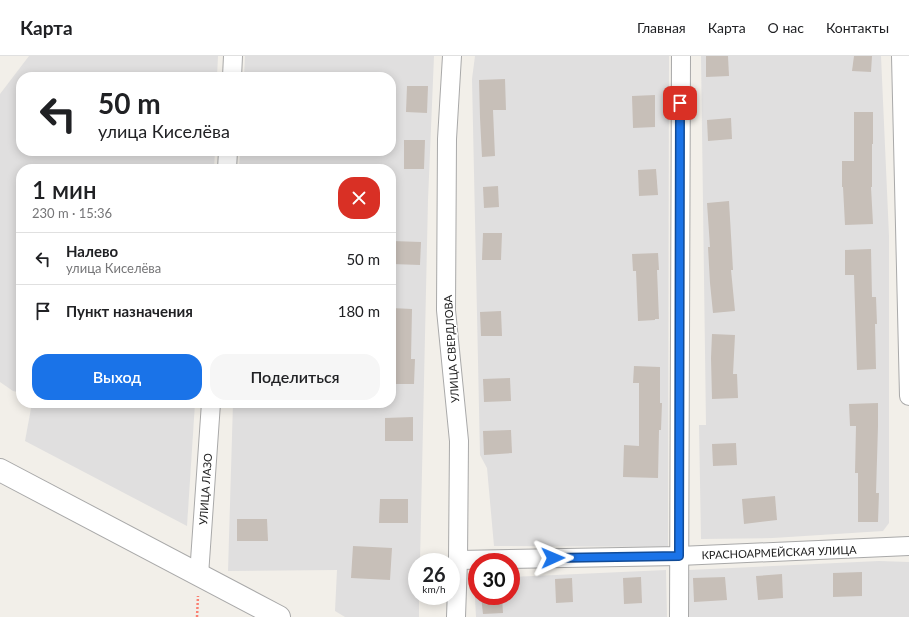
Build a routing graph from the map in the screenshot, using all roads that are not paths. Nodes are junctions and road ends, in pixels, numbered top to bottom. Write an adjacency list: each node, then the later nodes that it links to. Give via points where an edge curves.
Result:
1 (233, 56): 5 (street)
2 (452, 56): 10 (street, УЛИЦА СВЕРДЛОВА, via 447,139 446,310 458,442)
3 (681, 56): 11 (street)
4 (901, 56): 6 (street)
5 (232, 72)
6 (909, 396)
7 (211, 408): 13 (street, УЛИЦА ЛАЗО)
8 (0, 470): 13 (street)
9 (909, 546): 11 (street, КРАСНОАРМЕЙСКАЯ УЛИЦА)
10 (458, 553)
11 (679, 556): 12 (street, КРАСНОАРМЕЙСКАЯ УЛИЦА); 17 (street)
12 (460, 560)
13 (199, 575): 15 (street)
14 (456, 605): 16 (street, УЛИЦА СВЕРДЛОВА)
15 (279, 617)
16 (456, 617)
17 (679, 617)

